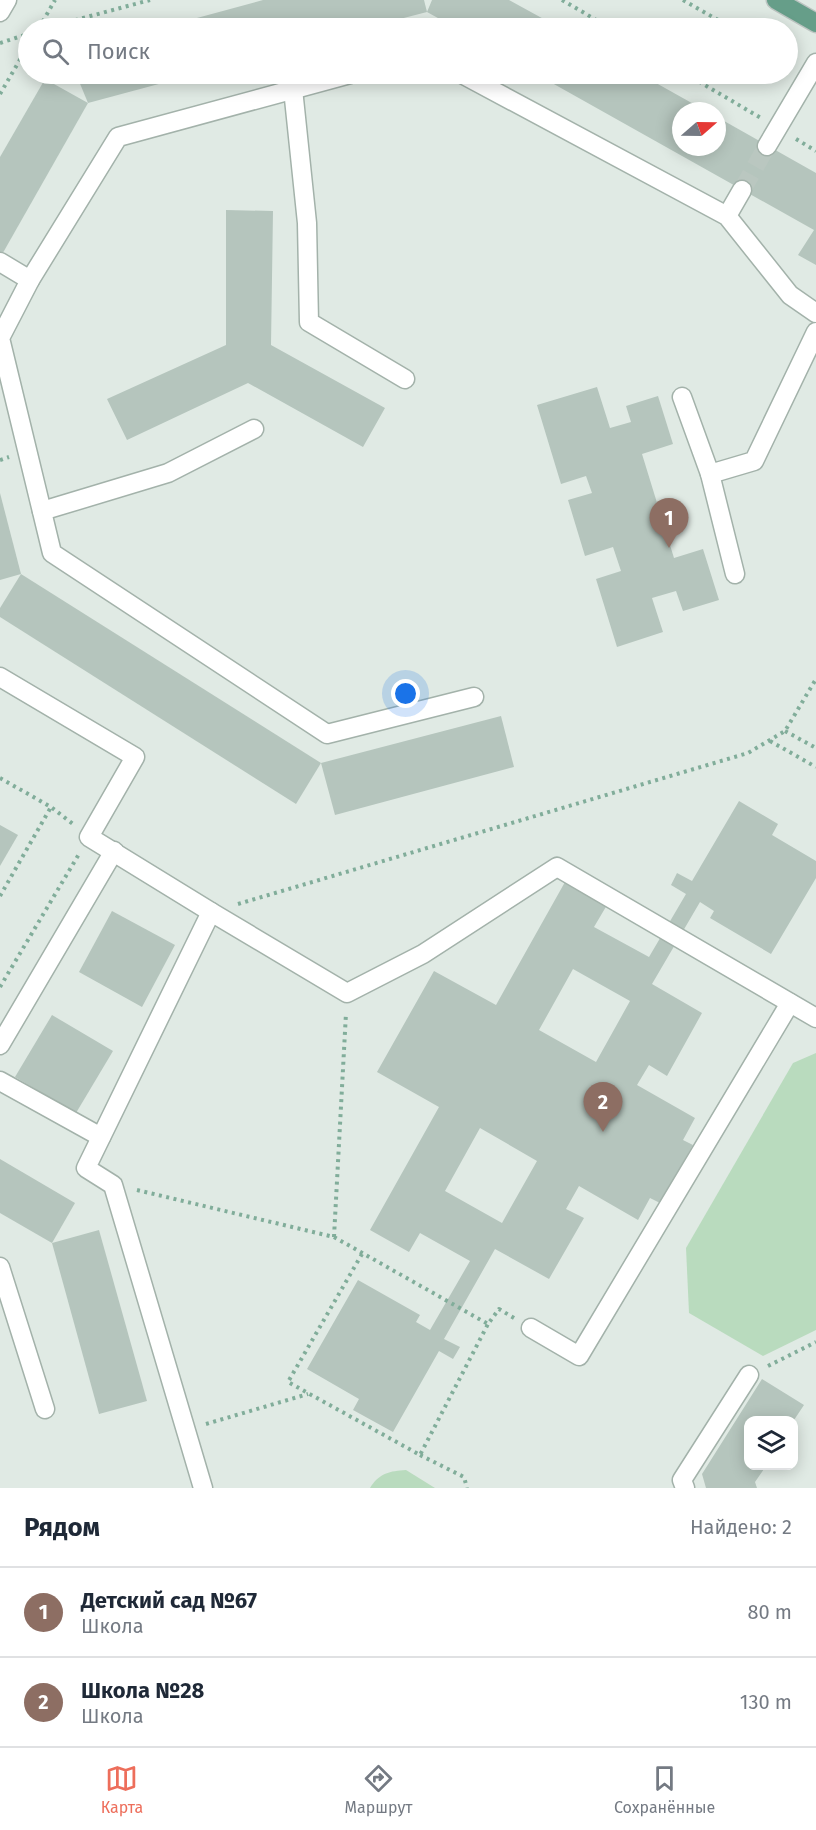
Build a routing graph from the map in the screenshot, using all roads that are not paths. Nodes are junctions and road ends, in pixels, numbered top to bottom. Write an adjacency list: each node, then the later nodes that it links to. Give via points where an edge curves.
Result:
1 (7, 0): 3 (street)
2 (776, 0): 4 (main road)
3 (0, 12)
4 (816, 23)
5 (816, 63): 9 (street)
6 (312, 84): 8 (street)
7 (481, 84): 11 (street)
8 (293, 89): 13 (street, via 118,136); 16 (street, via 307,223 309,322)
9 (767, 146)
10 (742, 190): 11 (street)
11 (727, 216): 14 (street, via 790,295)
12 (0, 262): 13 (street)
13 (30, 280): 20 (street, via 0,339)
14 (816, 313)
15 (816, 332): 19 (street, via 754,461)
16 (405, 379)
17 (682, 397): 19 (street)
18 (254, 429): 20 (street, via 168,474)
19 (710, 474): 21 (street)
20 (42, 510): 23 (street, via 52,553 327,734)
21 (735, 574)
22 (0, 677): 24 (street, via 135,757 89,837)
23 (474, 697)
24 (114, 851): 25 (street); 28 (street)
25 (211, 912): 26 (street, via 347,993 423,954 557,867); 30 (street)
26 (790, 1003): 27 (street); 32 (street, via 579,1356)
27 (816, 1018)
28 (0, 1045)
29 (0, 1081): 30 (street)
30 (101, 1137): 35 (street, via 86,1168 113,1185)
31 (0, 1267): 34 (street)
32 (531, 1328)
33 (749, 1375): 36 (street, via 682,1480)
34 (45, 1409)
35 (203, 1488)
36 (685, 1488)

